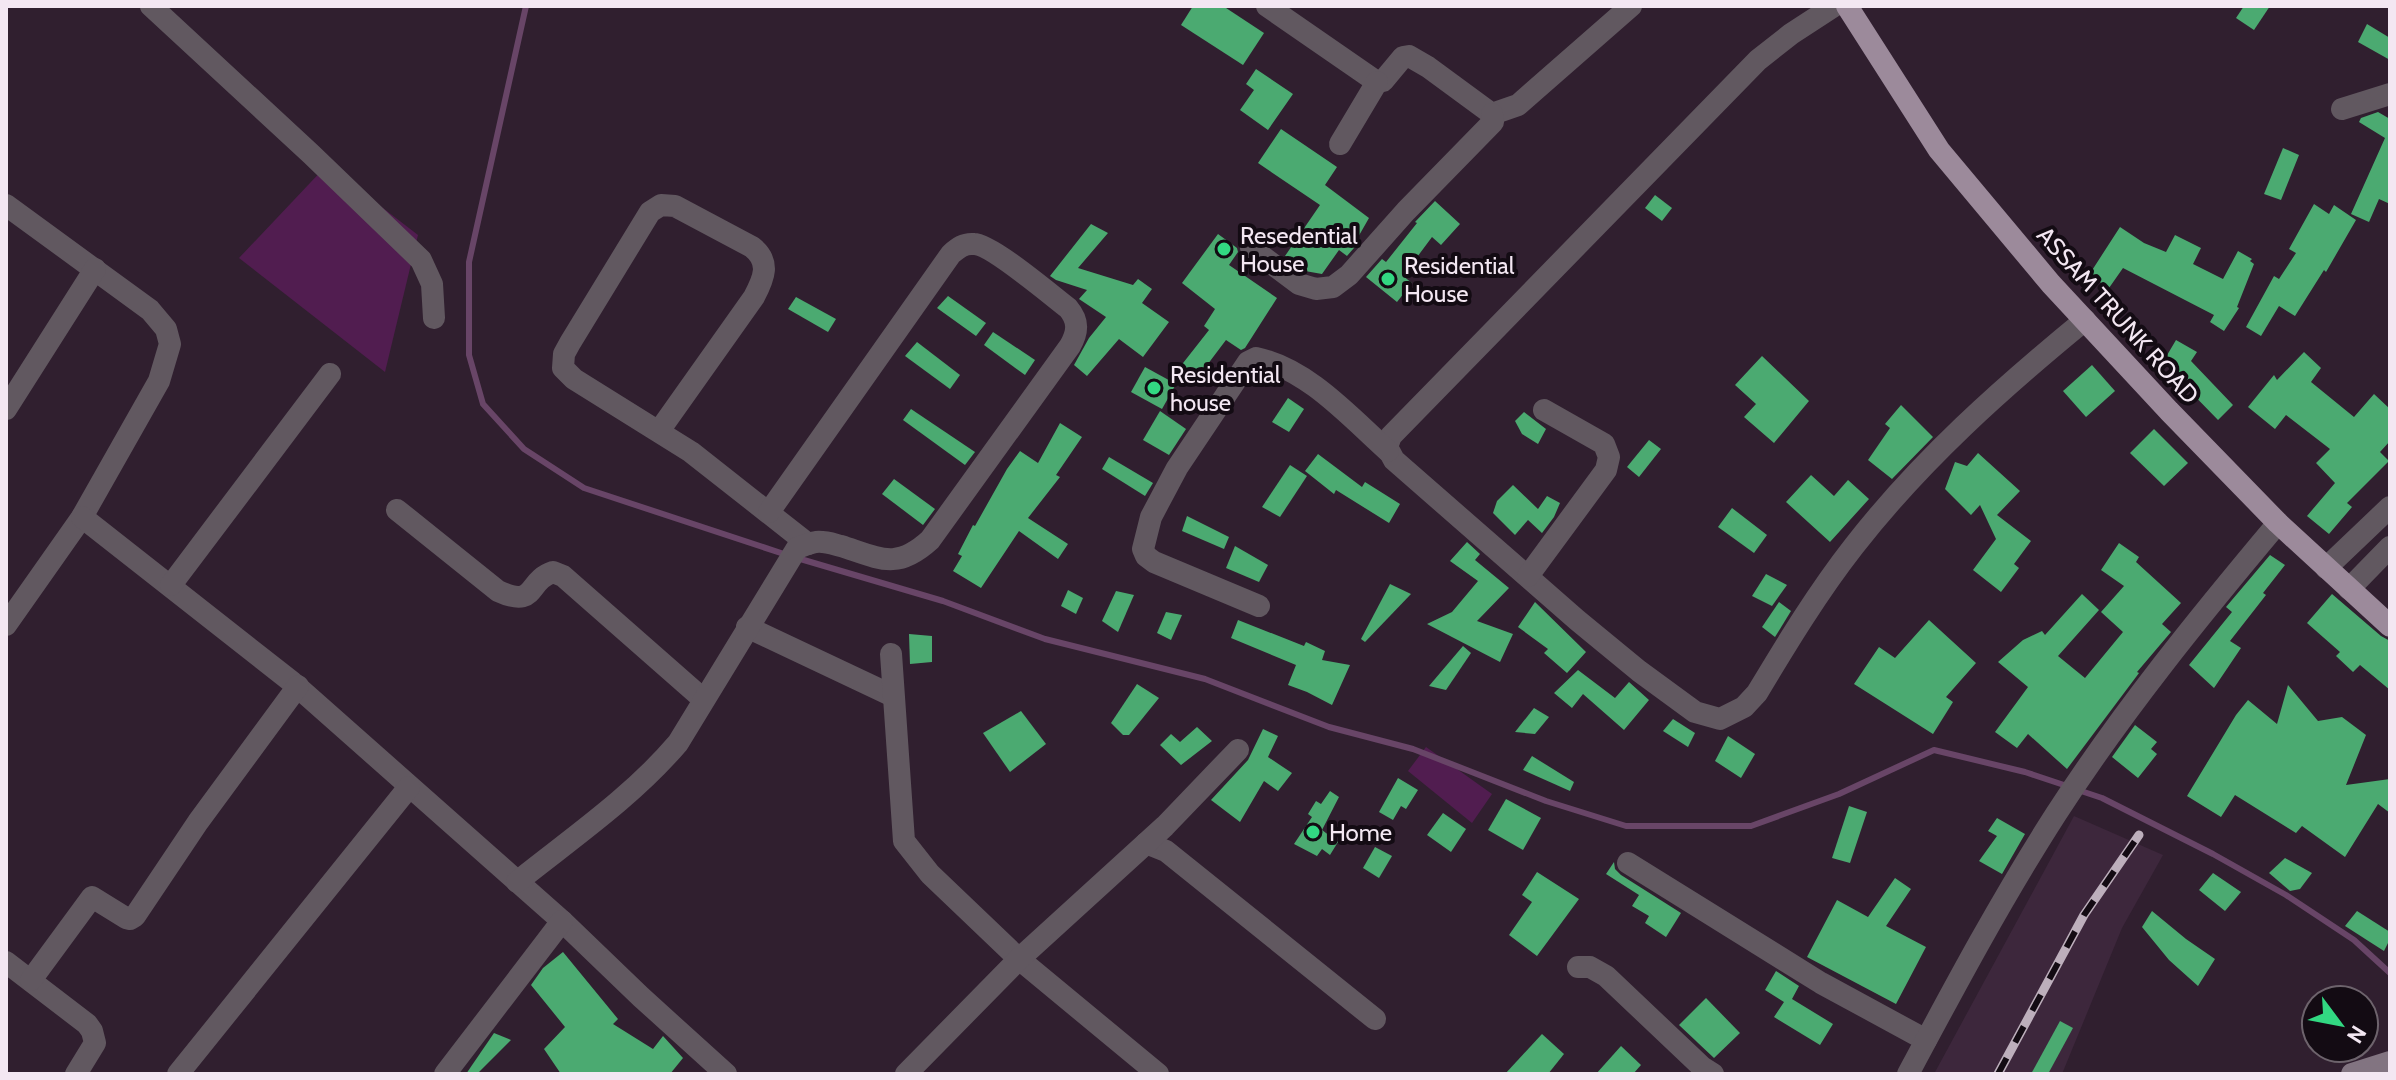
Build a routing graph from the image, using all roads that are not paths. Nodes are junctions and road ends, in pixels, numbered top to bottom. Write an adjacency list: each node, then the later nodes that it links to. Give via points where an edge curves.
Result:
1 (151, 6): 14 (street, via 421,260 432,284)
2 (1267, 6): 6 (street)
3 (1631, 6): 9 (street, via 1518,105)
4 (1834, 6): 20 (street, via 1758,60 1699,117 1391,436)
5 (1847, 6): 15 (main road, ASSAM TRUNK ROAD, via 1939,150)
6 (1377, 82): 9 (street, via 1409,56); 10 (street)
7 (2390, 94): 8 (street)
8 (2342, 109)
9 (1492, 114): 12 (street, via 1493,122 1333,287 1299,284)
10 (1340, 144)
11 (6, 205): 13 (street)
12 (1251, 248)
13 (95, 269): 17 (street); 24 (street, via 161,321 170,344 159,381)
14 (434, 318)
15 (2085, 320): 25 (main road, ASSAM TRUNK ROAD); 29 (street, via 1994,395 1898,495 1840,564 1757,693 1730,717 1695,712)
16 (330, 374): 30 (street)
17 (6, 409)
18 (1544, 410): 29 (street, via 1604,444 1609,457 1598,482)
19 (659, 431): 19 (street, via 754,297 765,264 752,247 675,206 661,205 650,212 563,360 574,379); 23 (street)
20 (1388, 451): 29 (street); 32 (street, via 1311,384 1268,360 1248,362 1165,489 1143,549 1154,562)
21 (2390, 507): 28 (street)
22 (397, 510): 39 (street, via 511,597 531,593 547,574 563,576)
23 (769, 512): 26 (street); 26 (street, via 961,246 975,243 991,250 1076,317 1070,346 923,546 901,560 888,561 830,543)
24 (82, 517): 30 (street); 33 (street)
25 (2278, 523): 28 (main road, ASSAM TRUNK ROAD); 51 (street, via 2163,664 2075,788)
26 (802, 546): 35 (street)
27 (2390, 547): 31 (street)
28 (2326, 568): 31 (main road, ASSAM TRUNK ROAD)
29 (1528, 576)
30 (171, 585): 37 (street)
31 (2349, 589): 34 (main road, ASSAM TRUNK ROAD)
32 (1259, 606)
33 (6, 625)
34 (2390, 626)
35 (747, 627): 38 (street); 39 (street)
36 (891, 654): 38 (street)
37 (298, 686): 41 (street); 49 (street, via 135,916 126,918 92,897)
38 (893, 696): 46 (street, via 904,841 930,874)
39 (703, 699): 44 (street, via 678,743 637,787)
40 (1238, 750): 42 (street)
41 (409, 787): 44 (street); 54 (street)
42 (1146, 843): 46 (street); 50 (street, via 1166,851)
43 (1628, 863): 51 (street, via 1821,983)
44 (517, 882): 45 (street)
45 (562, 921): 55 (street); 56 (street)
46 (1019, 959): 57 (street); 58 (street)
47 (6, 962): 49 (street)
48 (1578, 967): 59 (street, via 1606,976)
49 (31, 980): 53 (street, via 92,1031 95,1043)
50 (1375, 1019)
51 (1926, 1040): 60 (street)
52 (2390, 1062): 61 (main road)
53 (76, 1074)
54 (178, 1074)
55 (445, 1074)
56 (726, 1074)
57 (906, 1074)
58 (1158, 1074)
59 (1713, 1074)
60 (1908, 1074)
61 (2352, 1074)

